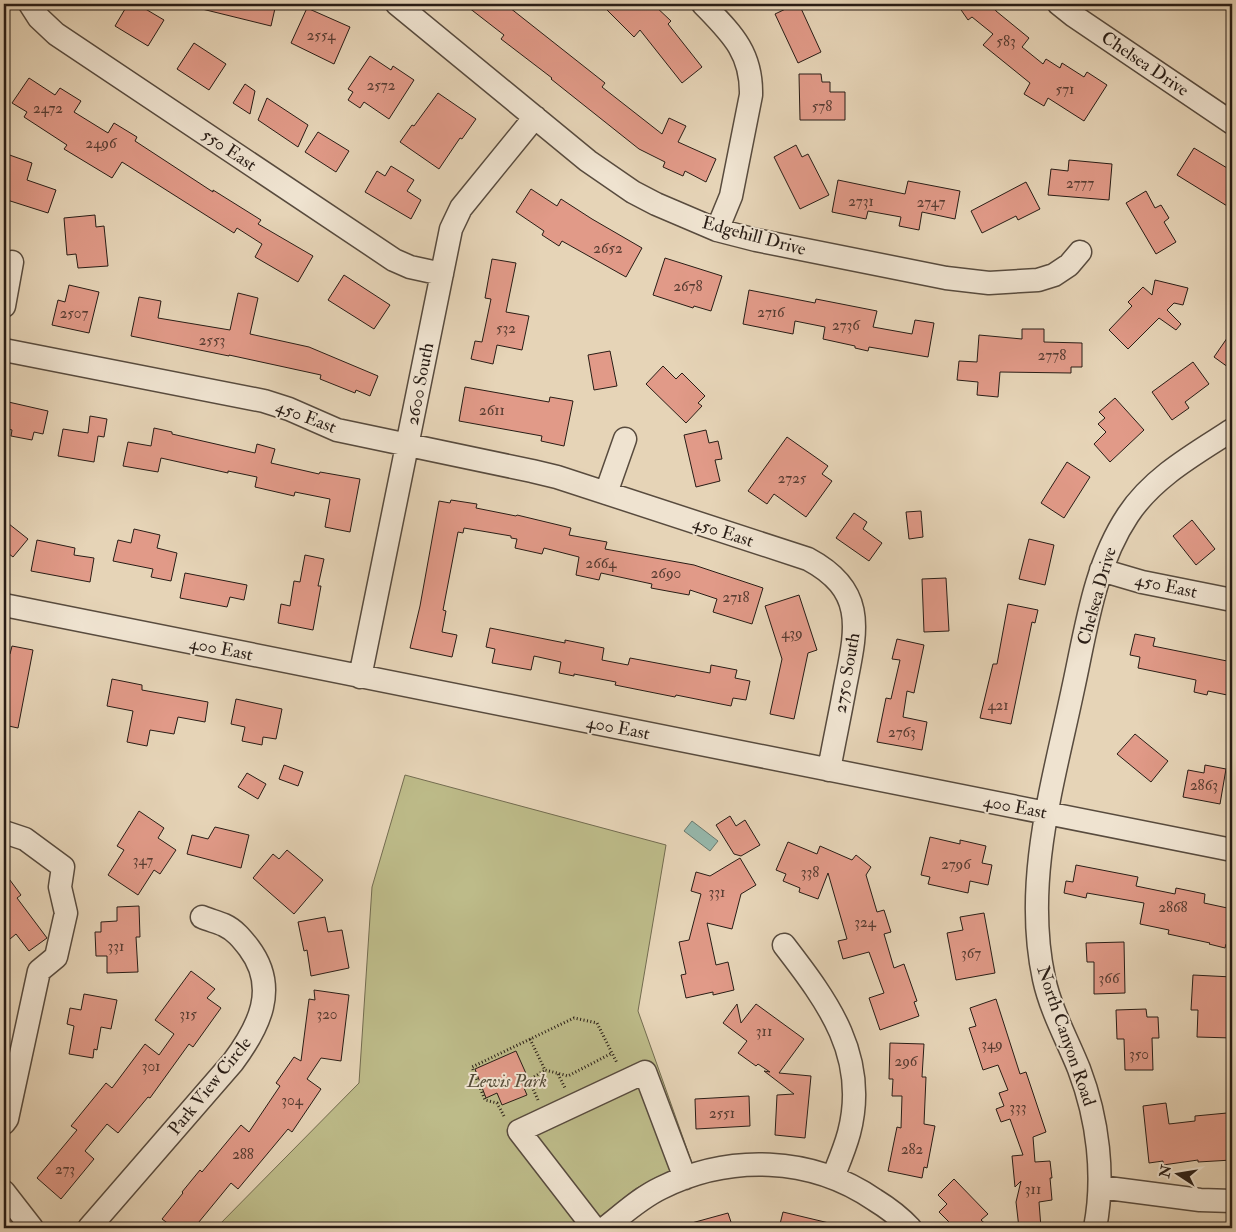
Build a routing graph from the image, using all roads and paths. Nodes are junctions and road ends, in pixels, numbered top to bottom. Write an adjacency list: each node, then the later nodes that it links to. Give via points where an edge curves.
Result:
1 (30, 4): 10 (street, 550 East, via 56,34 394,260)
2 (397, 4): 5 (street, Edgehill Drive)
3 (704, 4): 7 (street, via 742,48 751,83 731,196)
4 (1059, 4): 6 (street, Chelsea Drive)
5 (535, 117): 7 (street, Edgehill Drive, via 588,161 633,192); 10 (street, 2600 South, via 461,208 451,229)
6 (1232, 123)
7 (717, 230): 8 (street, Edgehill Drive, via 918,272 989,283 1038,280 1054,275)
8 (1080, 252)
9 (12, 262): 11 (street)
10 (442, 274): 15 (street, 2600 South)
11 (4, 306)
12 (4, 350): 15 (street, 450 East, via 276,404 337,430)
13 (1232, 430): 17 (street, Chelsea Drive, via 1172,469 1142,497 1111,542)
14 (624, 439): 16 (street)
15 (407, 445): 16 (street, 450 East, via 532,471); 21 (street, 2600 South)
16 (606, 494): 18 (street, 450 East, via 808,559)
17 (1101, 570): 19 (street, 450 East, via 1142,582); 23 (street, Chelsea Drive)
18 (836, 579): 22 (street, 2750 South, via 848,597 856,629)
19 (1232, 600)
20 (4, 605): 21 (street, 400 East)
21 (360, 677): 22 (street, 400 East)
22 (829, 770): 23 (street, 400 East)
23 (1046, 814): 25 (street, 400 East); 39 (street, North Canyon Road, via 1036,905 1040,956 1056,1017 1078,1067 1092,1111)
24 (4, 832): 36 (street, via 25,839 63,867 60,887 66,913 56,956 40,971)
25 (1232, 850)
26 (202, 917): 43 (street, Park View Circle, via 225,925 254,954 260,967 264,998 258,1022 248,1043 233,1062)
27 (784, 944): 37 (street, via 832,1011 846,1041 850,1059 852,1113 849,1133)
28 (530, 1039): 29 (path, via 574,1018 597,1024); 31 (path); 35 (path, via 472,1067 485,1100 497,1103)
29 (612, 1053): 30 (path); 32 (path, via 568,1076)
30 (617, 1063)
31 (545, 1070): 32 (path); 34 (path, via 529,1080)
32 (558, 1073): 33 (path)
33 (565, 1088)
34 (538, 1100)
35 (504, 1116)
36 (4, 1123)
37 (833, 1177): 38 (street, via 786,1165 748,1164); 46 (street, via 861,1190)
38 (685, 1178): 44 (street, via 645,1072 519,1131); 45 (street, via 646,1196)
39 (1100, 1188): 41 (street); 47 (street, North Canyon Road)
40 (4, 1192): 42 (street)
41 (1232, 1201)
42 (32, 1228)
43 (89, 1228)
44 (594, 1228)
45 (605, 1228)
46 (910, 1228)
47 (1095, 1228)

